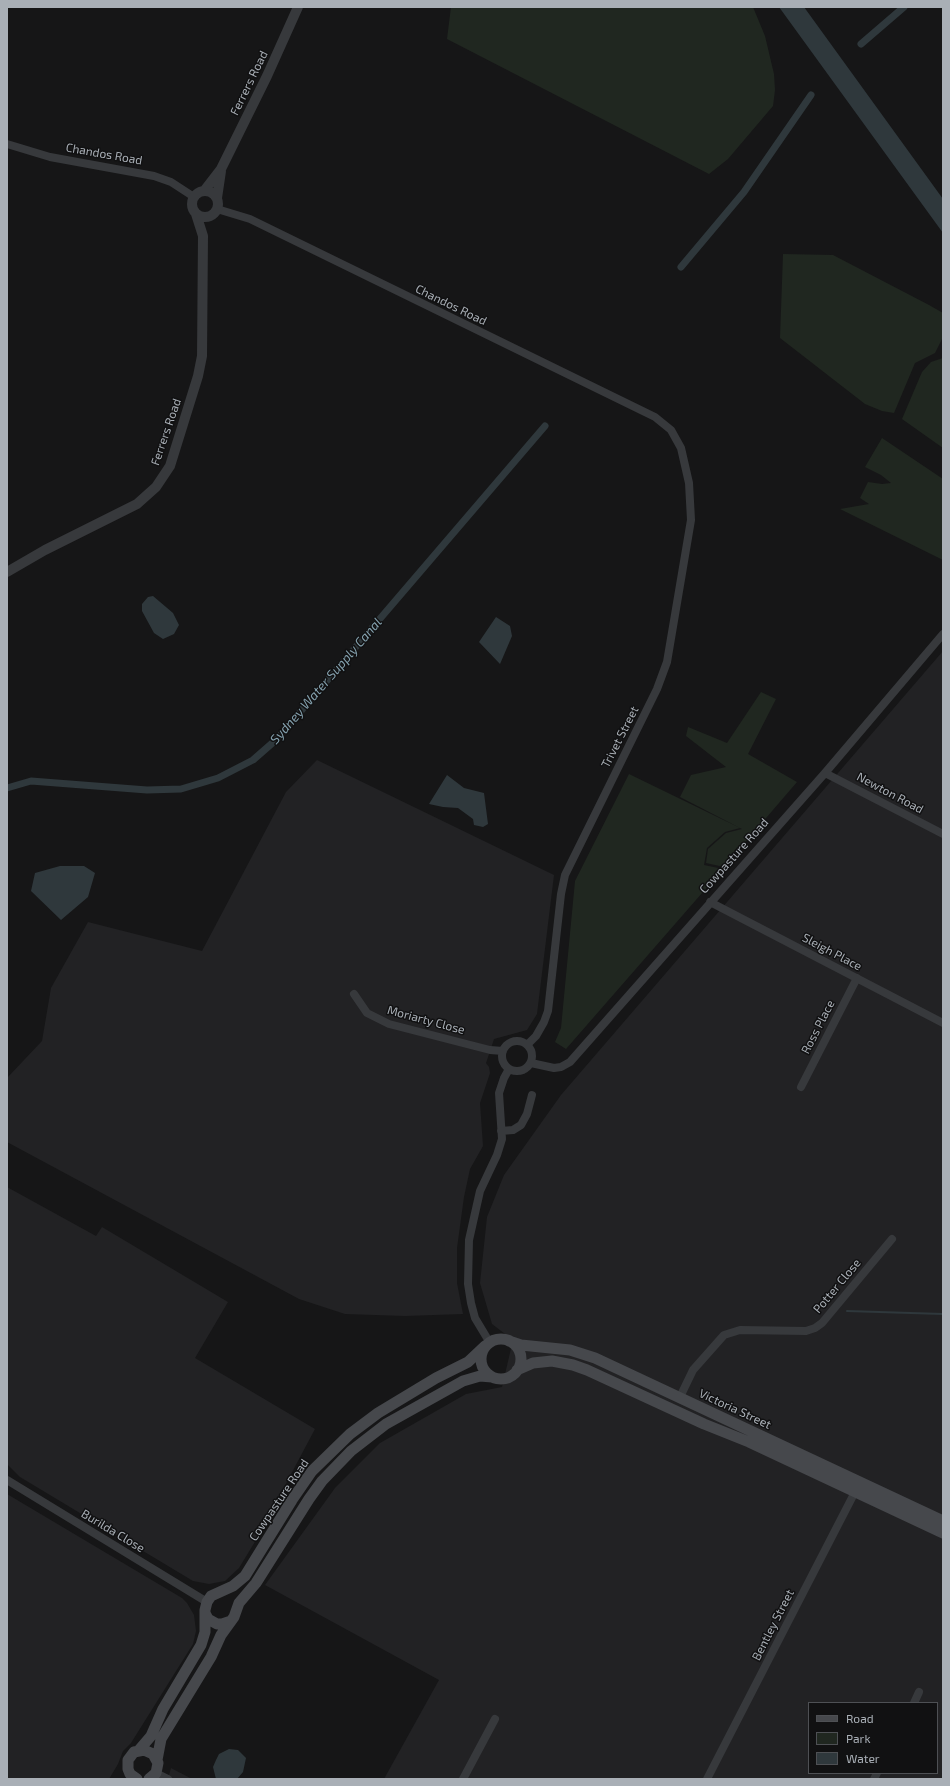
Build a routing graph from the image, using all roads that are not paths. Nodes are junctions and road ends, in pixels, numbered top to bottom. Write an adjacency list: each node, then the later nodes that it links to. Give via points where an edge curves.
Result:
1 (298, 7): 3 (street, Ferrers Road)
2 (7, 144): 5 (street, Chandos Road, via 50,157 154,176 172,182)
3 (221, 169): 4 (street, Ferrers Road); 6 (street, Ferrers Road)
4 (204, 191): 5 (street); 6 (street, via 212,192)
5 (194, 197): 8 (street, via 192,204)
6 (217, 198): 7 (street)
7 (214, 212): 8 (street, via 203,217); 9 (street, Ferrers Road); 10 (street, Chandos Road, via 234,213 257,223 654,417)
8 (196, 214): 9 (street, Ferrers Road)
9 (203, 236): 11 (street, Ferrers Road, via 203,346 200,366 175,452 164,476 138,504 45,550)
10 (671, 430): 19 (street, Trivet Street, via 683,455 692,512 670,650 657,689 565,875 548,1011 536,1036)
11 (7, 572)
12 (943, 634): 13 (street, Cowpasture Road)
13 (825, 773): 14 (street, Newton Road); 15 (street, Cowpasture Road)
14 (943, 834)
15 (710, 902): 16 (street, Sleigh Place); 21 (street, Cowpasture Road, via 570,1062 554,1068)
16 (857, 978): 18 (street, Sleigh Place); 23 (street, Ross Place)
17 (354, 994): 20 (street, Moriarty Close, via 367,1013 389,1024 490,1050)
18 (943, 1023)
19 (527, 1045): 20 (street, via 519,1041 514,1042); 21 (street, via 532,1053)
20 (503, 1051): 22 (street, via 503,1061)
21 (531, 1063): 22 (street, via 524,1070)
22 (509, 1069): 25 (street, via 499,1093)
23 (801, 1087)
24 (532, 1095): 25 (street, via 521,1125 513,1130)
25 (501, 1131): 28 (street, via 502,1139 497,1155 480,1191 469,1240 468,1284 471,1303)
26 (892, 1239): 31 (street, Potter Close, via 822,1323 806,1331 740,1330 724,1335 692,1370)
27 (509, 1341): 28 (main road, via 502,1339); 29 (main road, via 520,1354); 31 (main road, Victoria Street, via 521,1345 582,1353)
28 (487, 1345): 30 (main road, via 482,1352 481,1363 487,1374); 36 (main road, Cowpasture Road, via 468,1362 378,1413 338,1445 312,1471 244,1576)
29 (517, 1370): 30 (main road, via 508,1377); 33 (main road, Victoria Street, via 542,1361 574,1365 704,1424)
30 (492, 1377): 39 (main road, Cowpasture Road, via 480,1376 463,1381 386,1424 351,1451 322,1481 309,1499)
31 (680, 1397): 33 (main road, Victoria Street)
32 (7, 1480): 37 (street, Burilda Close)
33 (857, 1487): 34 (main road, Victoria Street); 35 (main road, Victoria Street); 50 (street, Bentley Street)
34 (943, 1521)
35 (943, 1532)
36 (218, 1594): 37 (main road, Cowpasture Road); 39 (main road, via 226,1595 233,1600)
37 (207, 1602): 38 (main road)
38 (206, 1615): 39 (main road, via 217,1624 222,1624); 43 (main road, via 201,1645 163,1709 151,1736)
39 (233, 1616): 44 (main road, Cowpasture Road, via 161,1739)
40 (919, 1692): 41 (street)
41 (914, 1702)
42 (495, 1719): 49 (street)
43 (139, 1750): 44 (main road, via 149,1751); 45 (main road, via 131,1755)
44 (157, 1760): 46 (main road, Cowpasture Road, via 158,1768)
45 (126, 1774): 47 (main road)
46 (153, 1776): 48 (street)
47 (137, 1779)
48 (168, 1779)
49 (463, 1779)
50 (707, 1779)

